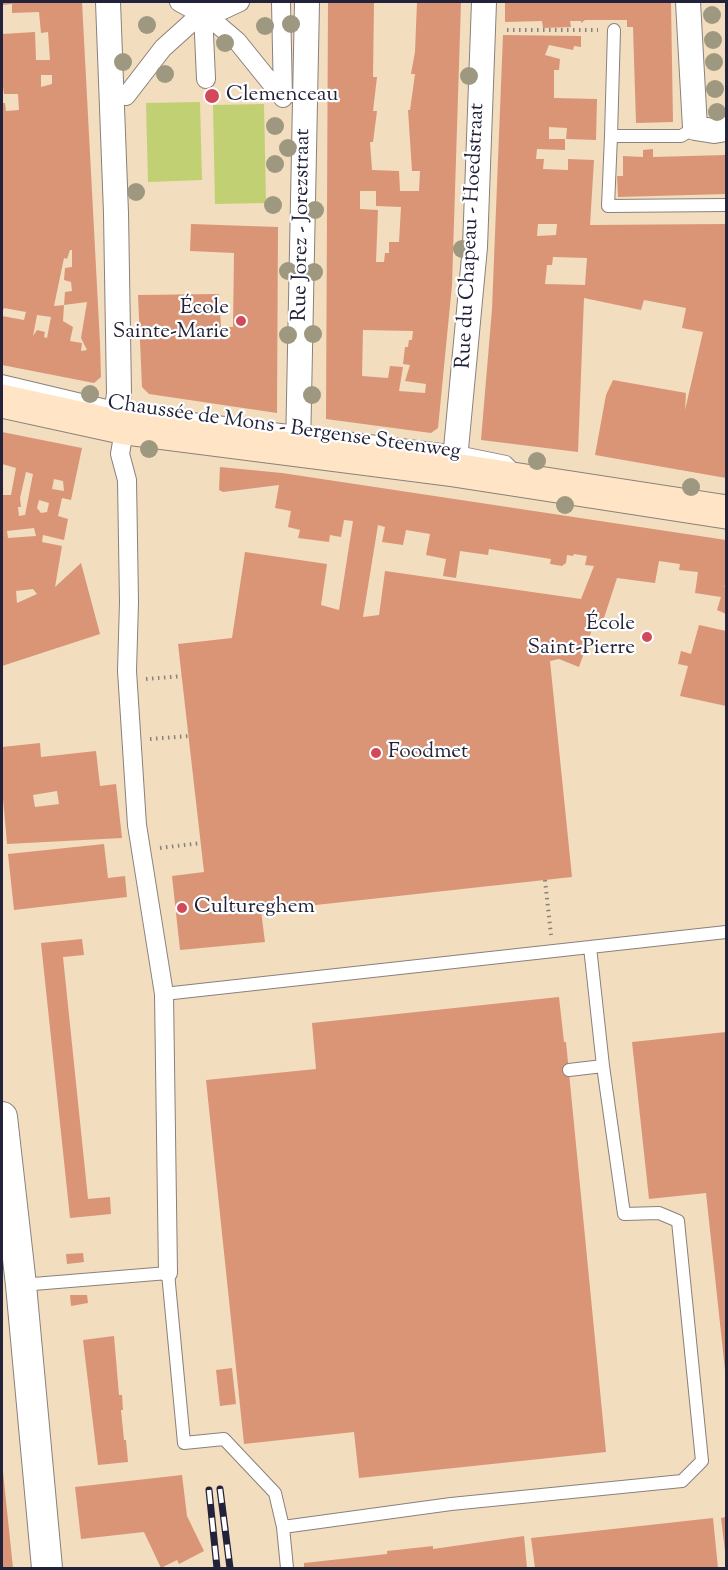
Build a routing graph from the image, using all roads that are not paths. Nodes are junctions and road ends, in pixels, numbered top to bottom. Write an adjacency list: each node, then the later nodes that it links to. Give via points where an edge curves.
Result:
1 (108, 2): 18 (street, via 116,213)
2 (179, 2): 8 (street)
3 (240, 2): 8 (street, via 223,10)
4 (281, 2): 8 (street, via 283,98 237,41)
5 (307, 2): 19 (street, Rue Jorez - Jorezstraat)
6 (484, 2): 20 (street, Rue du Chapeau - Hoedstraat, via 475,247)
7 (687, 2): 12 (street)
8 (203, 12): 10 (street); 11 (street, via 163,48)
9 (614, 30): 14 (lane)
10 (206, 79)
11 (126, 96)
12 (695, 128): 13 (street); 14 (lane, via 681,135)
13 (726, 129)
14 (611, 136): 15 (lane, via 608,206)
15 (726, 205)
16 (2, 381): 18 (lane, Chaussée de Mons - Bergense Steenweg)
17 (2, 401): 18 (main road, Chaussée de Mons - Bergense Steenweg)
18 (118, 425): 19 (main road, Chaussée de Mons - Bergense Steenweg); 24 (street, via 127,480 127,681 131,741 141,851)
19 (298, 440): 20 (main road, Chaussée de Mons - Bergense Steenweg)
20 (455, 461): 21 (main road, Chaussée de Mons - Bergense Steenweg, via 523,481)
21 (726, 512)
22 (726, 932): 23 (lane)
23 (590, 947): 24 (lane); 25 (lane)
24 (164, 994): 28 (street)
25 (603, 1066): 26 (lane); 30 (lane, via 624,1214 659,1213 678,1221 702,1461 682,1481 451,1504)
26 (569, 1070)
27 (2, 1117): 29 (street)
28 (168, 1273): 29 (lane); 30 (lane, via 184,1443 224,1438 275,1493)
29 (11, 1286): 31 (street)
30 (283, 1527): 32 (lane)
31 (47, 1569)
32 (286, 1569)

